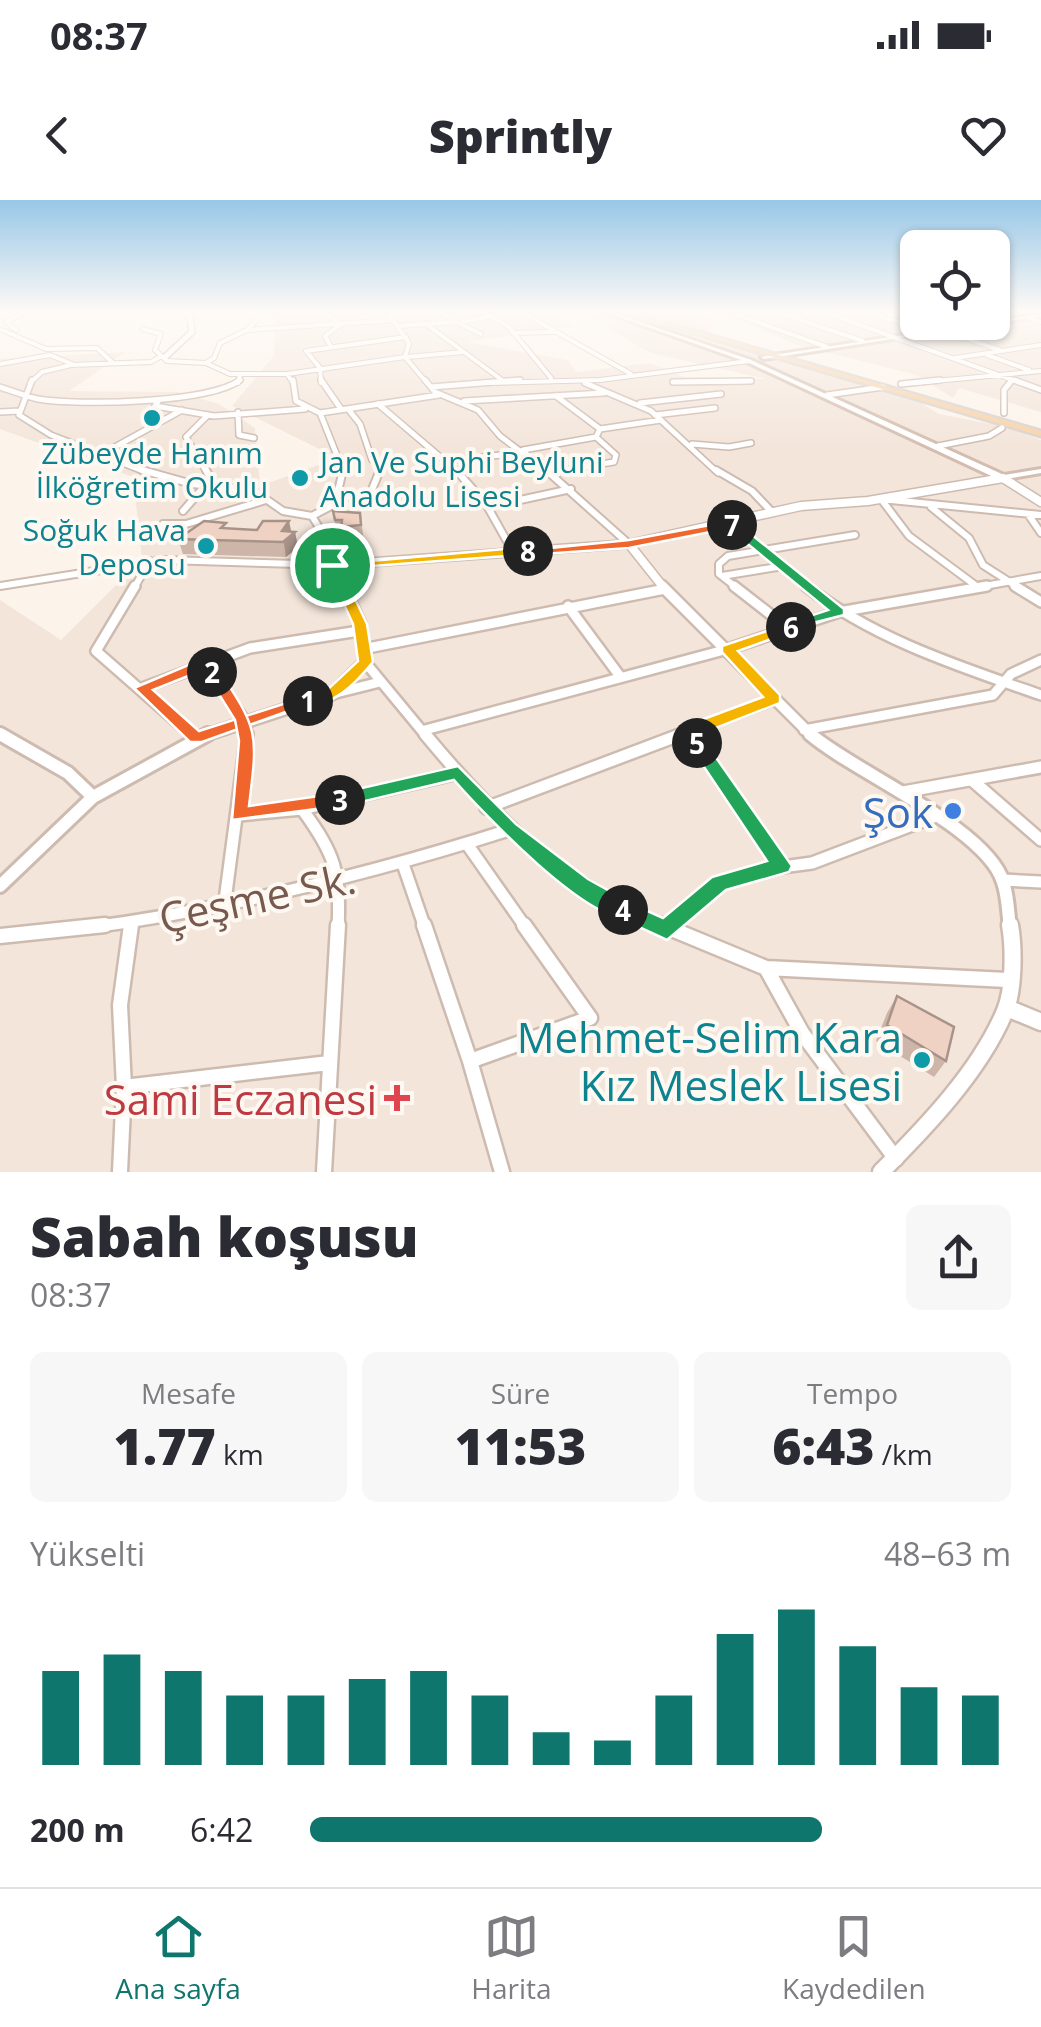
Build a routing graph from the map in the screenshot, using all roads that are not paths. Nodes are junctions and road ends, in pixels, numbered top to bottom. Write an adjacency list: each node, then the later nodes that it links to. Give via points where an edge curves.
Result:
1 (37, 357): 21 (street)
2 (56, 357): 25 (street)
3 (106, 357): 22 (street)
4 (160, 357): 22 (street)
5 (164, 357): 23 (street)
6 (214, 357): 23 (street)
7 (312, 357): 26 (street)
8 (403, 357): 26 (street)
9 (406, 357): 43 (street)
10 (470, 357): 36 (street)
11 (533, 357): 35 (street)
12 (601, 357): 33 (street)
13 (738, 357): 20 (main road)
14 (765, 357): 20 (main road)
15 (783, 357): 72 (main road)
16 (814, 357): 72 (main road)
17 (957, 357): 19 (street)
18 (994, 357): 30 (street)
19 (952, 358): 34 (street)
20 (749, 361): 29 (street); 52 (main road)
21 (12, 362): 24 (street); 28 (street)
22 (113, 363): 25 (street)
23 (206, 363): 32 (street)
24 (0, 364)
25 (72, 364): 28 (street)
26 (320, 368): 31 (street); 62 (street, via 320,384)
27 (1041, 371): 30 (street)
28 (44, 372): 50 (street, via 33,378)
29 (659, 372): 33 (street); 41 (street)
30 (1032, 372): 34 (street)
31 (286, 374): 32 (street); 61 (street, via 296,401)
32 (240, 375): 55 (street, via 229,389)
33 (634, 376): 39 (street)
34 (1000, 376): 38 (street); 42 (street)
35 (551, 378): 36 (street); 39 (street)
36 (502, 380): 43 (street)
37 (750, 380): 40 (street)
38 (1012, 380): 46 (street); 67 (street, via 1004,390)
39 (582, 381): 47 (street)
40 (689, 381): 41 (street); 48 (street)
41 (672, 382): 54 (street)
42 (902, 384)
43 (431, 386): 51 (street)
44 (0, 387): 50 (street)
45 (883, 387): 52 (street)
46 (1041, 390)
47 (606, 393): 53 (street); 57 (street)
48 (709, 394): 49 (street); 54 (street)
49 (720, 394)
50 (27, 395): 55 (street); 63 (street)
51 (440, 395): 56 (street); 58 (street)
52 (828, 395): 77 (main road)
53 (556, 396): 56 (street); 71 (street)
54 (694, 396): 57 (street)
55 (160, 400): 59 (street, via 156,406)
56 (462, 401): 78 (street)
57 (640, 403): 69 (street)
58 (378, 404): 62 (street); 80 (street)
59 (185, 408): 68 (street); 79 (street)
60 (715, 408): 69 (street)
61 (308, 409): 65 (street); 66 (street)
62 (345, 409): 66 (street); 86 (street, via 360,424 381,478 370,496)
63 (19, 410): 64 (street); 79 (street, via 26,424)
64 (0, 412)
65 (238, 412): 68 (street); 74 (street, via 239,435)
66 (320, 413): 86 (street, via 338,458 346,460)
67 (1004, 413)
68 (208, 415): 84 (street, via 186,438 211,479)
69 (658, 418): 71 (street); 76 (street)
70 (1002, 428): 77 (street)
71 (600, 429): 73 (street)
72 (1041, 432)
73 (596, 436): 78 (street); 81 (street, via 616,454 614,462)
74 (254, 438)
75 (752, 442): 76 (street)
76 (692, 444): 93 (street, via 722,477)
77 (938, 446): 83 (main road)
78 (525, 451): 80 (street); 81 (street)
79 (104, 454): 84 (street, via 160,477)
80 (447, 462): 90 (street)
81 (550, 472): 85 (street)
82 (1041, 472): 83 (main road)
83 (1003, 478): 87 (street); 89 (street)
84 (206, 486): 88 (street, via 253,490); 92 (street)
85 (571, 490): 90 (street); 101 (street)
86 (337, 498): 95 (street)
87 (881, 499): 91 (street); 93 (street); 111 (street, via 907,532)
88 (266, 500): 95 (street); 98 (street, via 186,524)
89 (1041, 502)
90 (492, 506): 103 (street)
91 (931, 507): 94 (street); 109 (street)
92 (183, 511)
93 (772, 512): 97 (street)
94 (1028, 514): 96 (street); 99 (street)
95 (312, 516): 105 (street, via 331,546)
96 (1041, 516)
97 (728, 522): 101 (street); 102 (street)
98 (163, 524)
99 (1041, 532)
100 (855, 535): 102 (street)
101 (629, 544): 103 (street); 112 (street)
102 (762, 549): 106 (street); 107 (street, via 728,556 719,564)
103 (513, 552): 105 (street)
104 (150, 562): 105 (street); 110 (street); 125 (street, via 96,651)
105 (332, 565): 117 (street)
106 (784, 566): 107 (street); 115 (street)
107 (722, 576): 116 (street)
108 (1041, 576): 109 (street)
109 (1004, 580): 111 (street); 113 (street)
110 (0, 586)
111 (975, 586): 115 (street)
112 (665, 588): 114 (street); 118 (street)
113 (1041, 602)
114 (568, 606): 119 (street); 122 (street)
115 (839, 612): 116 (street); 124 (street)
116 (788, 628): 118 (street)
117 (360, 632): 119 (street); 121 (street, via 250,648)
118 (728, 649): 122 (street); 128 (street)
119 (364, 656): 123 (street); 126 (street)
120 (1041, 660): 124 (street)
121 (206, 664): 125 (street); 129 (street)
122 (620, 675): 130 (street)
123 (380, 682): 126 (street); 130 (street)
124 (1002, 682): 127 (street); 131 (street, via 993,695)
125 (142, 688): 134 (street)
126 (332, 694): 129 (street)
127 (1041, 695)
128 (774, 699): 131 (street); 132 (street)
129 (244, 720): 134 (street); 142 (street, via 248,741)
130 (425, 730): 136 (street)
131 (804, 730): 138 (street)
132 (688, 732): 140 (street); 148 (street)
133 (0, 734): 139 (street, via 68,774)
134 (196, 738): 139 (street)
135 (1041, 767): 137 (street)
136 (458, 773): 140 (street); 141 (street)
137 (973, 781): 138 (street); 145 (street)
138 (903, 792): 143 (street)
139 (93, 797): 152 (street)
140 (486, 808): 144 (street)
141 (302, 809): 142 (street); 151 (street, via 330,846)
142 (238, 815): 153 (street)
143 (933, 817): 148 (street, via 812,863); 149 (street, via 989,857)
144 (509, 830): 146 (street, Çeşme Sk.); 155 (street, via 580,886)
145 (1041, 840)
146 (467, 844): 147 (street, Çeşme Sk.); 161 (street, via 590,1018)
147 (404, 864): 151 (street, Çeşme Sk.); 161 (street)
148 (781, 866): 155 (street, via 720,883)
149 (1003, 880): 150 (street); 158 (street, via 1012,938)
150 (1041, 882)
151 (340, 883): 153 (street, Çeşme Sk.); 162 (street)
152 (0, 886)
153 (224, 908): 154 (street, Çeşme Sk.)
154 (131, 923): 156 (street, Çeşme Sk.); 163 (street, via 120,1006)
155 (667, 930): 157 (street)
156 (0, 936)
157 (766, 968): 158 (street); 164 (street, via 802,1033)
158 (1006, 980): 159 (street)
159 (1007, 1008): 160 (street); 164 (street, via 978,1056)
160 (1041, 1022)
161 (470, 1061): 167 (street)
162 (329, 1063): 163 (street); 166 (street)
163 (124, 1087): 165 (street)
164 (896, 1158): 168 (street)
165 (120, 1172)
166 (324, 1172)
167 (502, 1172)
168 (880, 1172)

